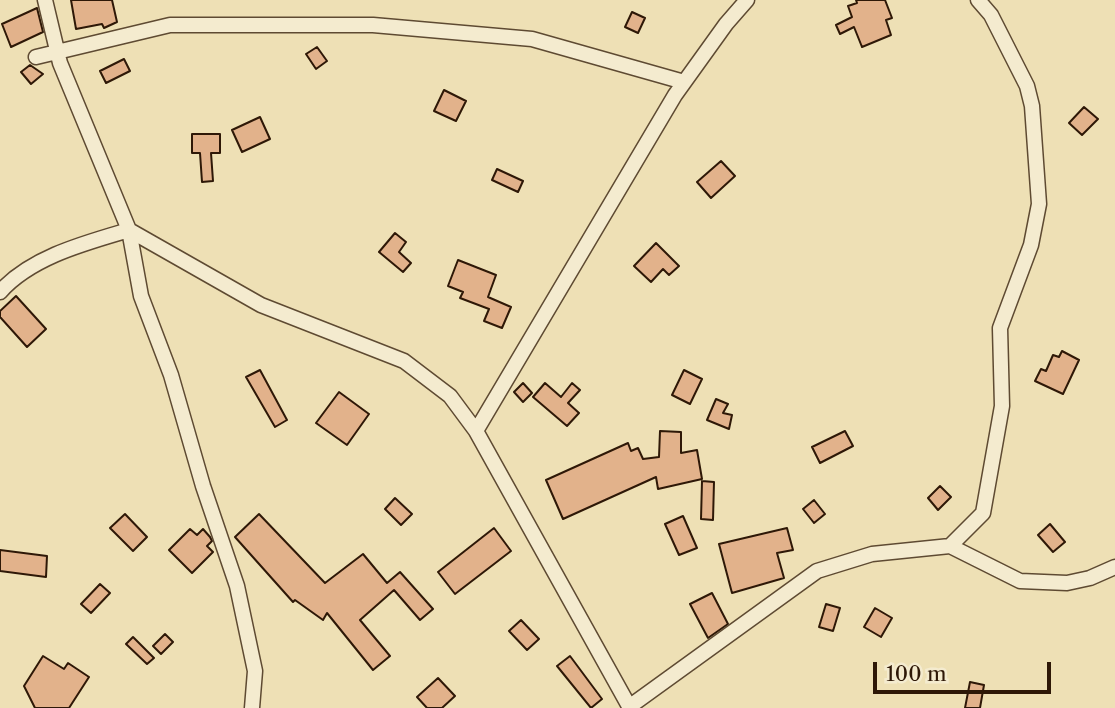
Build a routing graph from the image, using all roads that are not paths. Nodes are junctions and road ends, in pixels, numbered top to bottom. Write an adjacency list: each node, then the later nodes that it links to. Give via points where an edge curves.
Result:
1 (45, 0): 4 (street)
2 (747, 0): 6 (street)
3 (978, 0): 10 (street, via 1027,86 1039,204 1031,245 1000,328 1002,406 983,513)
4 (57, 51): 5 (street); 6 (street, via 170,25 373,25 532,39); 7 (street)
5 (36, 57)
6 (684, 82): 9 (street)
7 (129, 230): 8 (street, via 82,244 15,275); 9 (street, via 261,305 404,361 450,396); 12 (street, via 141,296 171,375 237,586 255,671)
8 (0, 292)
9 (475, 431): 13 (street)
10 (950, 546): 11 (street, via 1020,581 1067,583); 13 (street, via 872,554 817,571)
11 (1115, 567)
12 (252, 708)
13 (629, 708)

